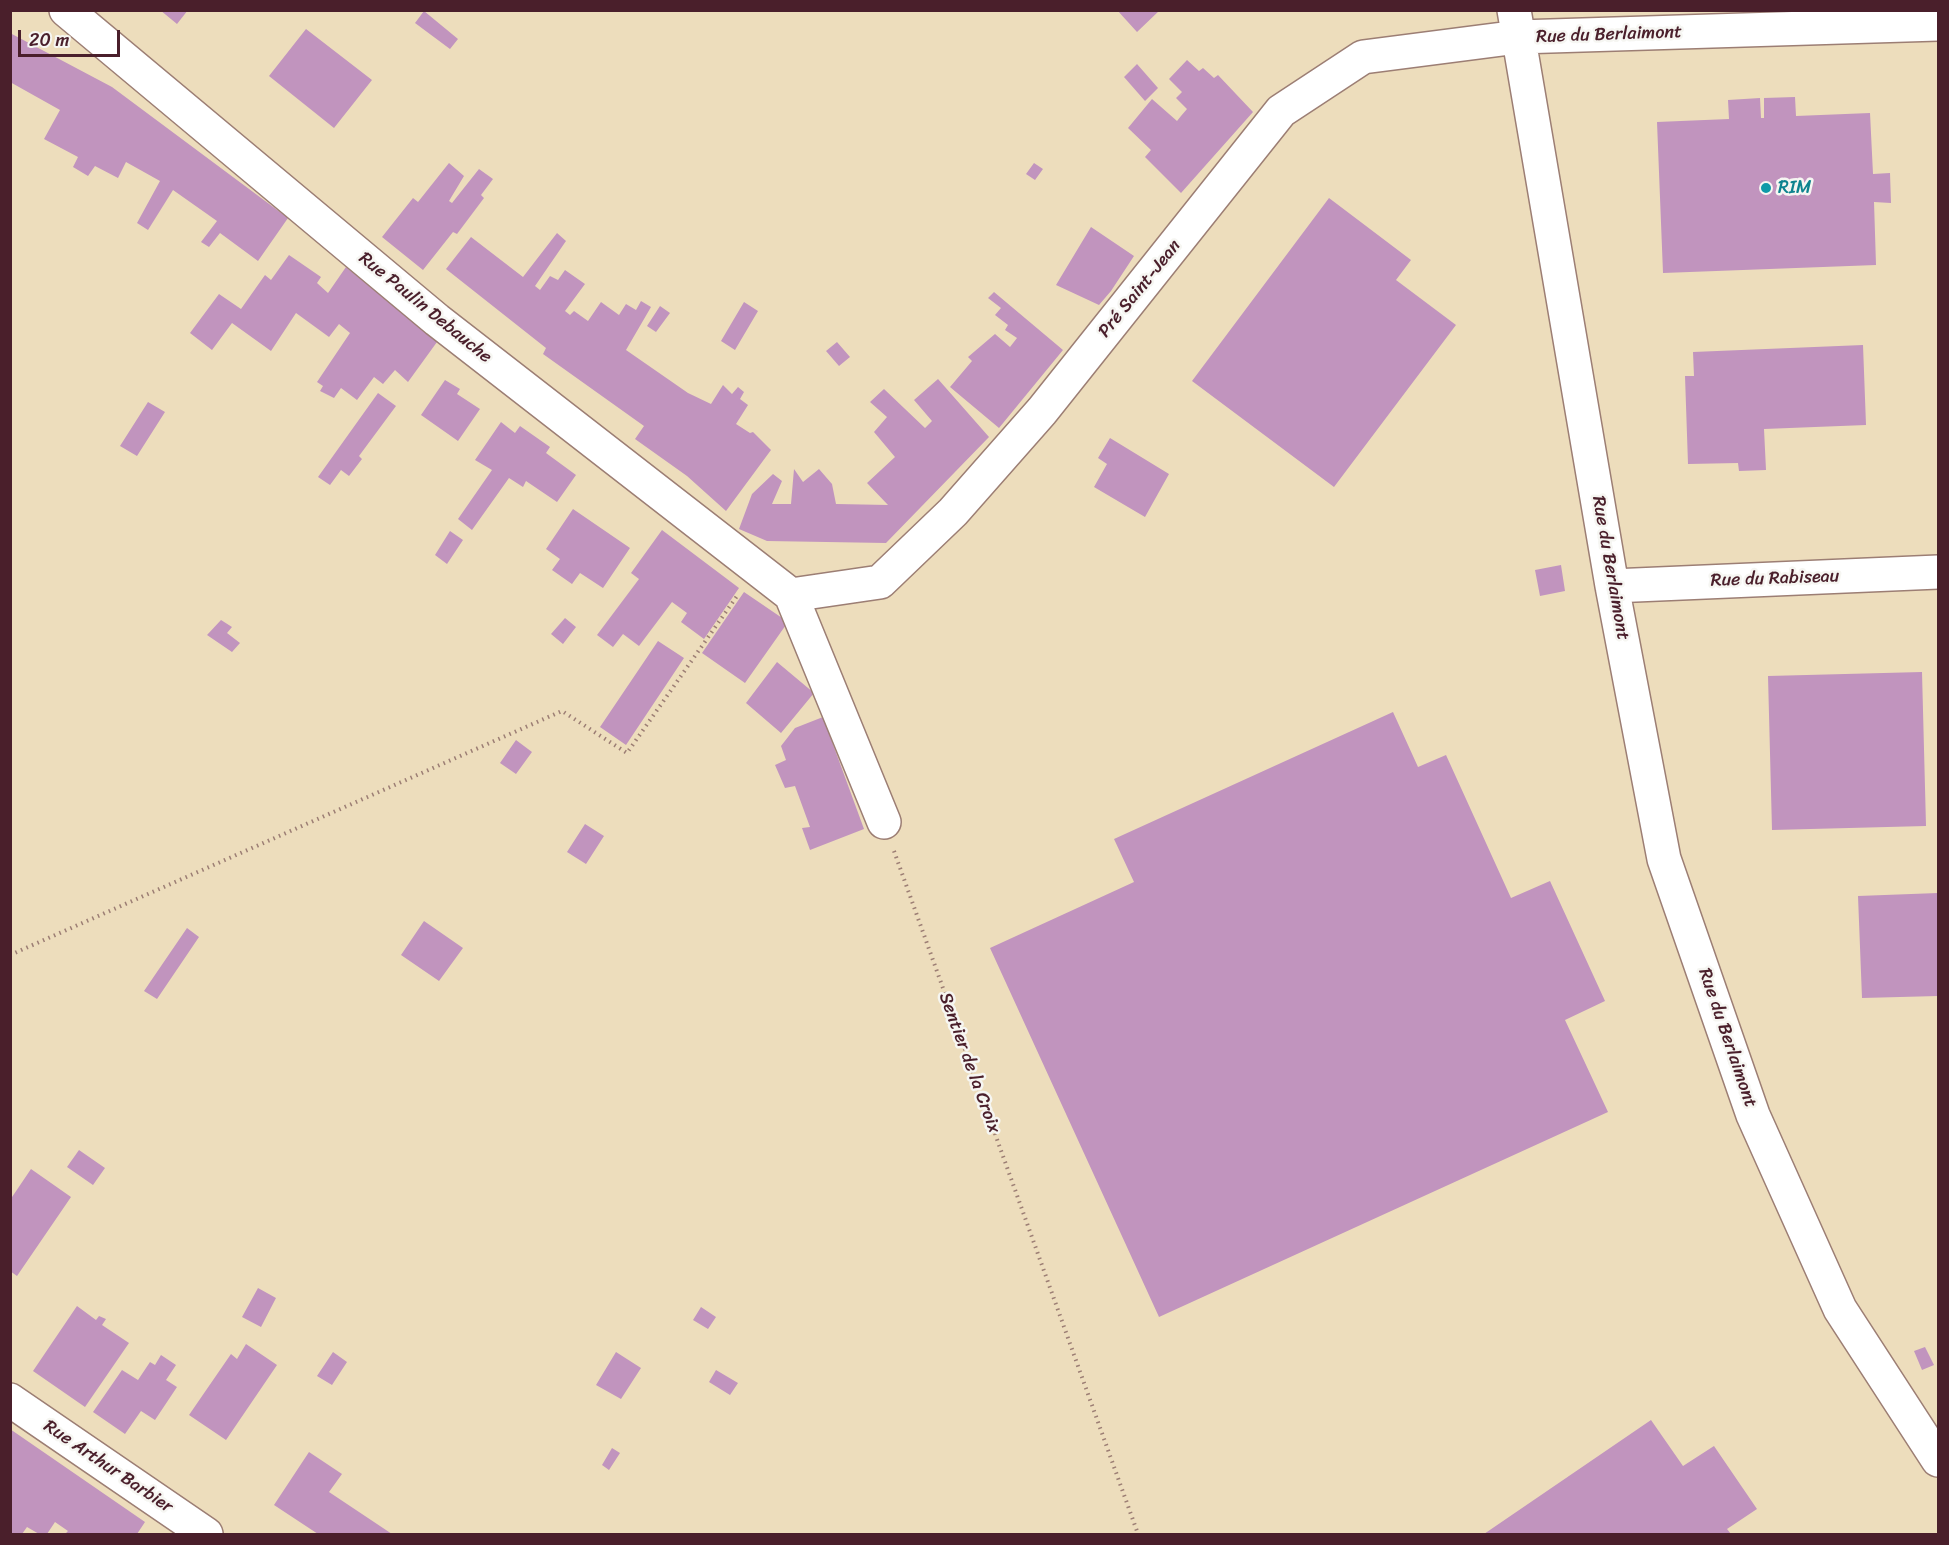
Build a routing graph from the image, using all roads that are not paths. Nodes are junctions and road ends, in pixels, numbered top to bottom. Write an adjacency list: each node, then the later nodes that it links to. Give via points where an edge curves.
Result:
1 (66, 10): 6 (street, Rue Paulin Debauche, via 437,320)
2 (1516, 24): 3 (street, Rue du Berlaimont); 5 (street, Rue du Berlaimont); 6 (street, Pré Saint-Jean, via 1363,57 1281,111 1042,411 953,512 880,582)
3 (1938, 24)
4 (1938, 572): 5 (street, Rue du Rabiseau)
5 (1612, 586): 9 (street, Rue du Berlaimont, via 1664,859 1753,1115 1840,1309)
6 (791, 595): 7 (street)
7 (884, 822)
8 (10, 1400): 10 (street, Rue Arthur Barbier)
9 (1938, 1460)
10 (206, 1534)

